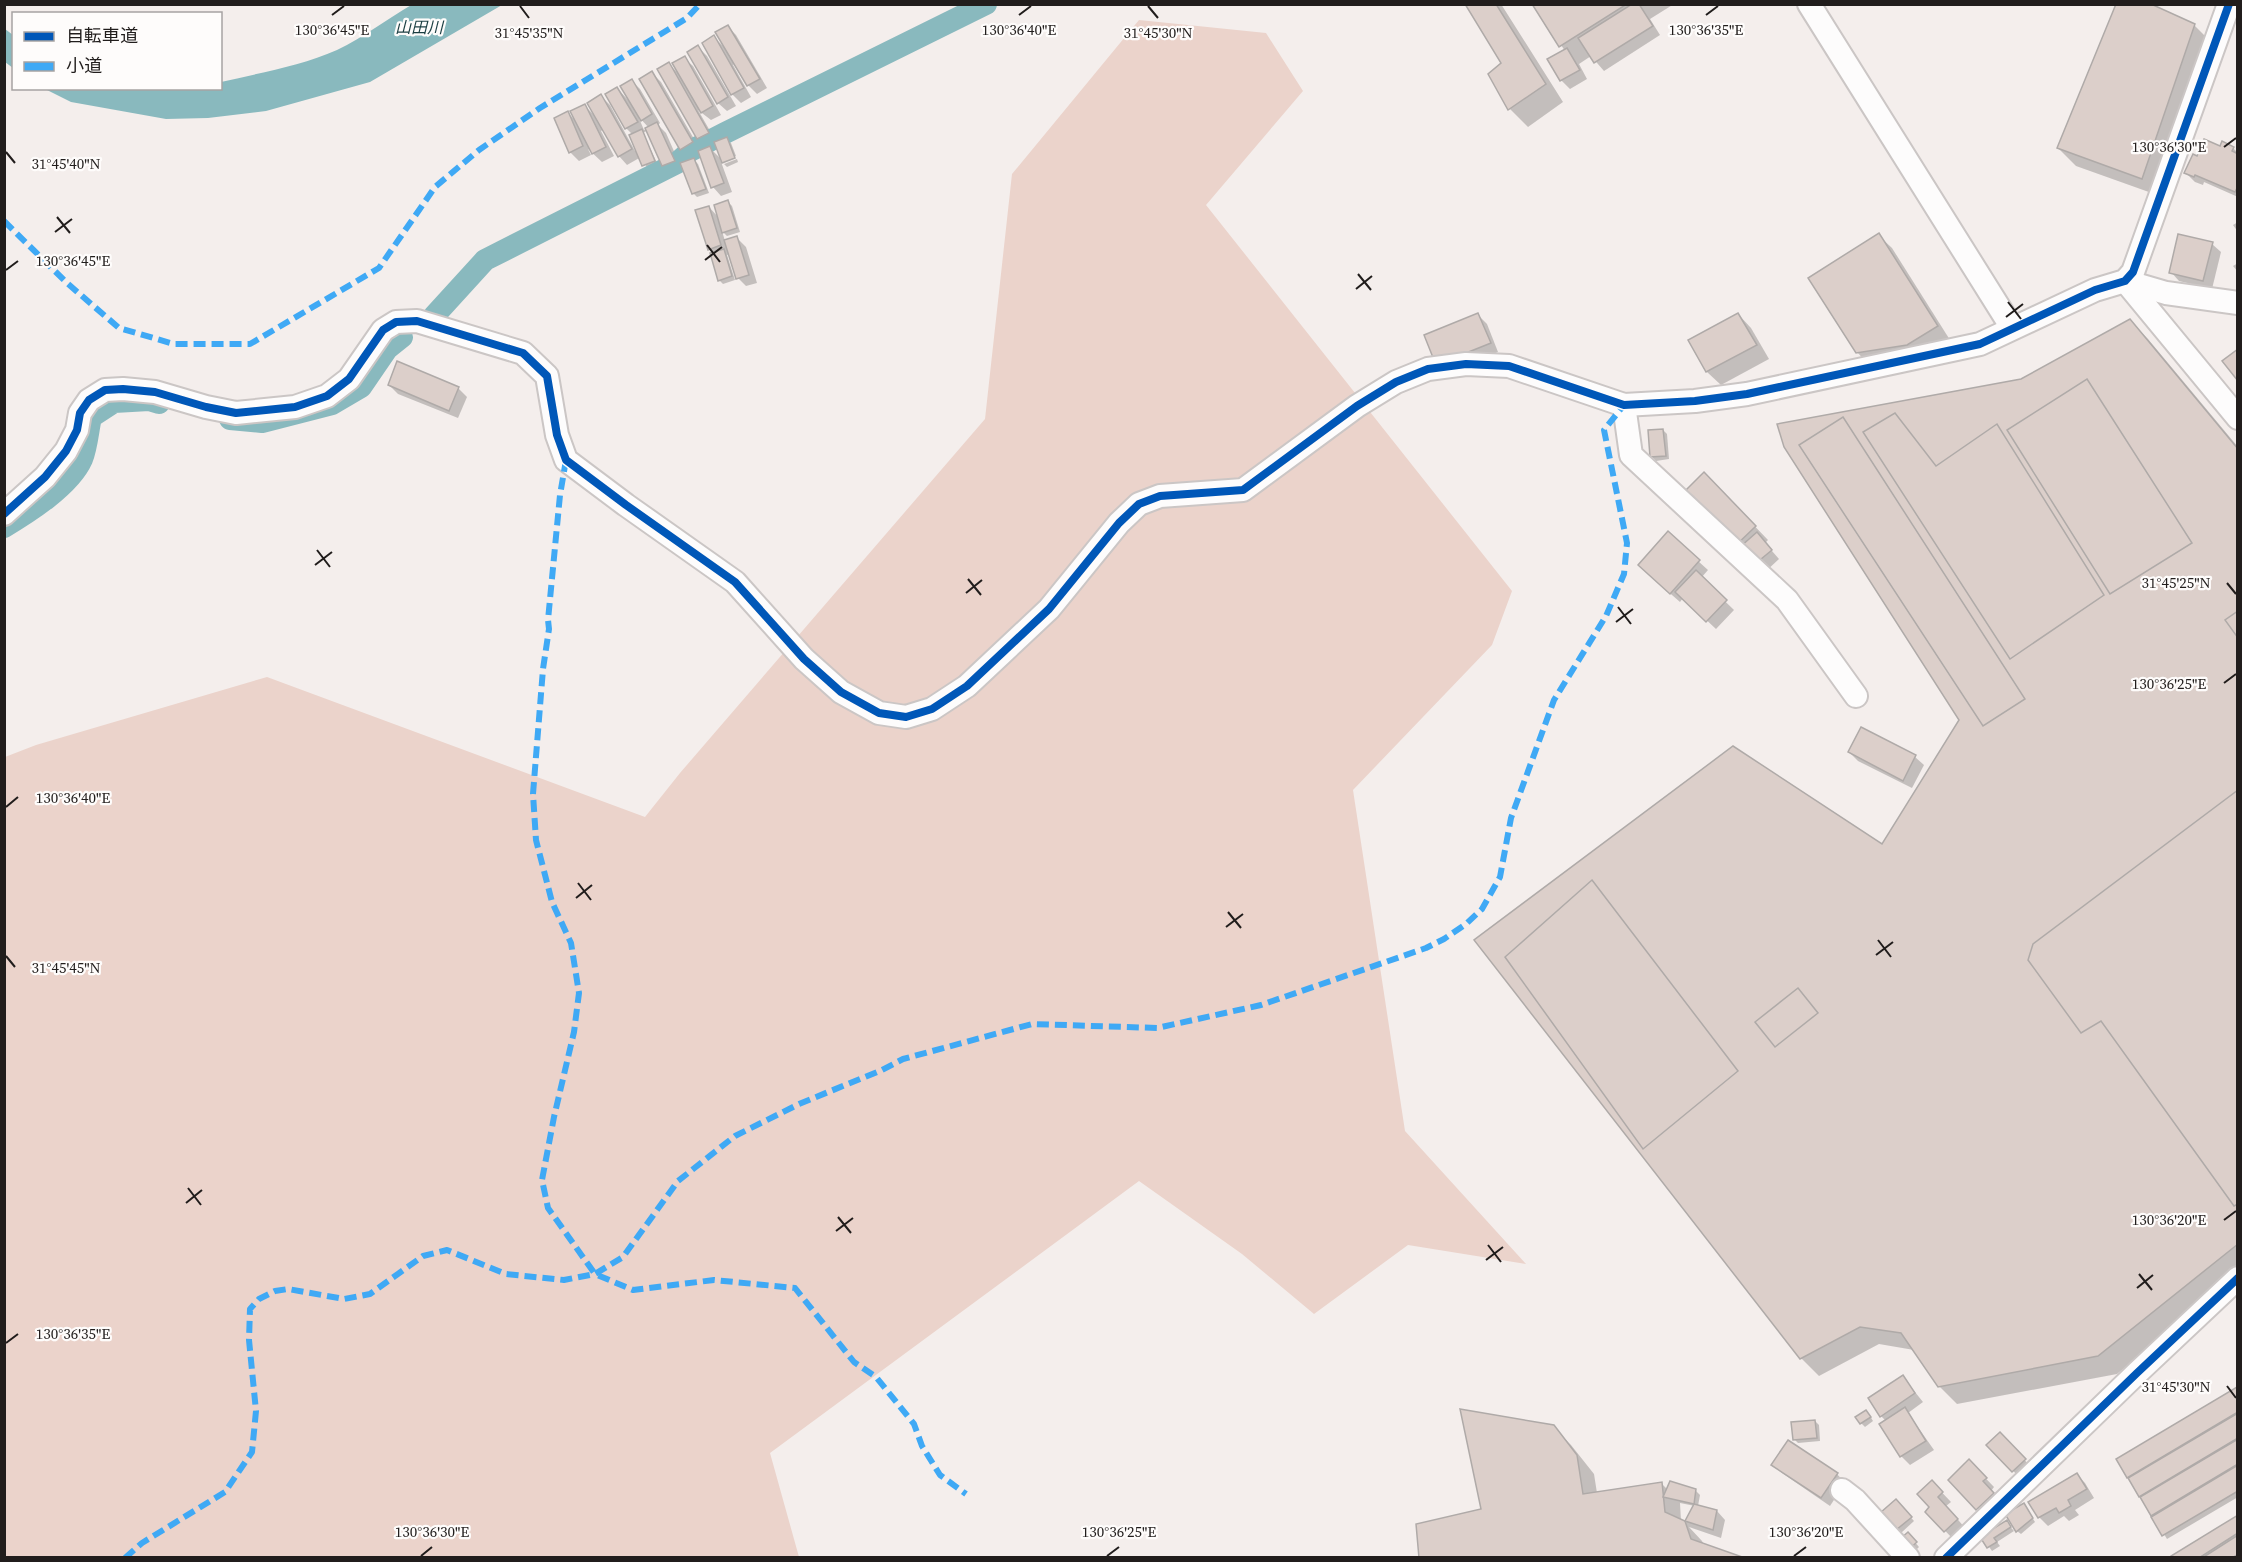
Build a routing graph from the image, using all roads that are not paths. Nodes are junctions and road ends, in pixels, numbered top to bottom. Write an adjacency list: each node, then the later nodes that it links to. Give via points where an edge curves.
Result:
1 (1809, 4): 5 (street)
2 (2229, 4): 3 (street, via 2133,272)
3 (2125, 281): 4 (street, via 2166,293); 5 (street, via 2095,290); 7 (street)
4 (2238, 303)
5 (2012, 328): 6 (street, via 1980,344 1747,394)
6 (1623, 405): 8 (street, via 1509,366 1466,364 1428,369 1396,382 1243,490 1160,496 1139,504 1049,609 967,686 932,709 906,717 879,712 841,692 804,659 735,582 566,460 556,435 547,376 523,353 417,321 396,322 383,330 349,379 327,396 295,407 236,413 155,392 105,390 89,400 80,413 77,430 66,451 45,477); 9 (street, via 1631,455 1787,600)
7 (2238, 418)
8 (4, 514)
9 (1856, 696)
10 (2238, 1278): 13 (street)
11 (1842, 1490): 12 (street)
12 (1908, 1557)
13 (1946, 1557)

